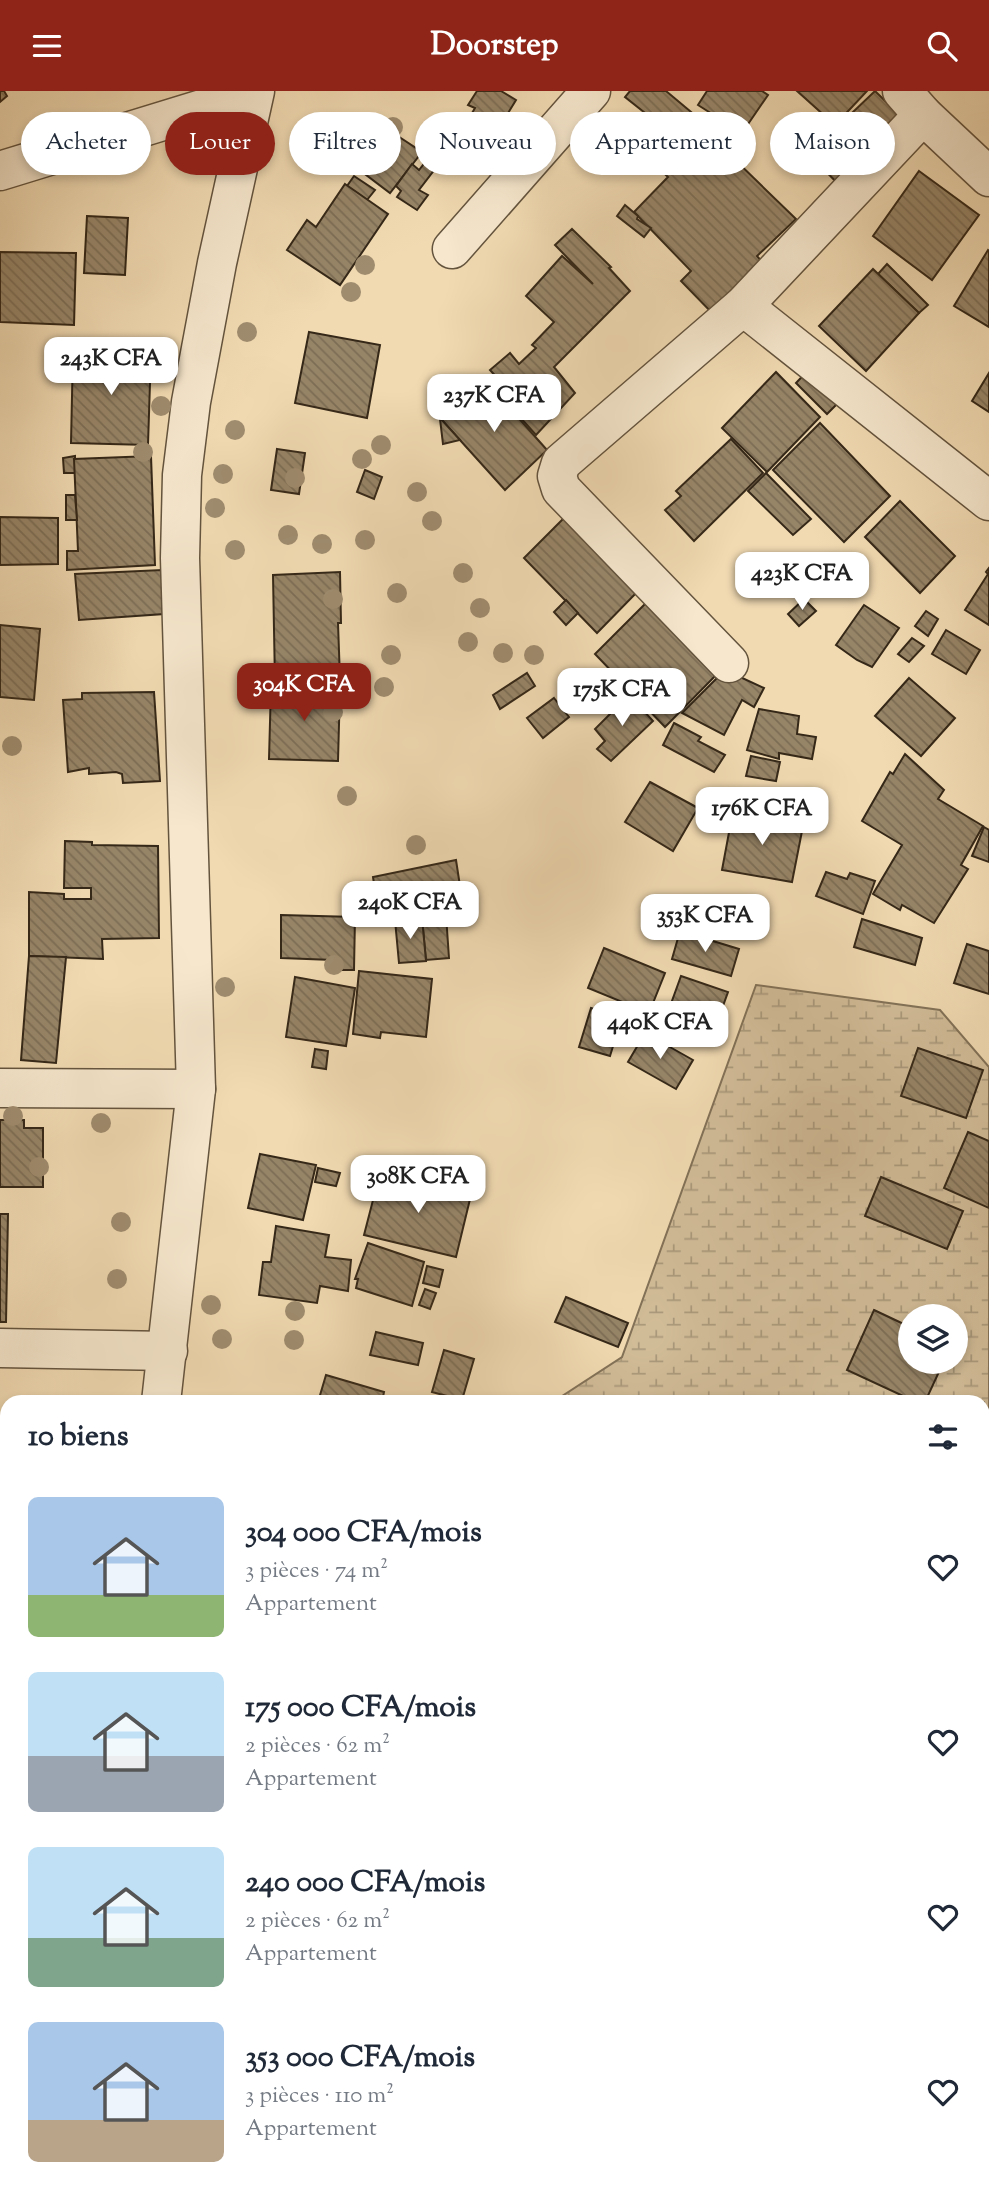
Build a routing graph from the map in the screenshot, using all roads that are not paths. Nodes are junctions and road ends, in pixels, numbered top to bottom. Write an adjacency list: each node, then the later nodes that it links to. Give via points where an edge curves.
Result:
1 (591, 91): 6 (street)
2 (255, 92): 4 (street); 11 (street, via 215,275 182,475 180,558)
3 (912, 103): 5 (street); 7 (street)
4 (0, 171)
5 (989, 177)
6 (452, 249)
7 (743, 306): 8 (street); 9 (street, via 561,463 557,476 561,489)
8 (989, 501)
9 (729, 663)
10 (0, 1088): 11 (street)
11 (196, 1089): 13 (street)
12 (0, 1348): 13 (street)
13 (167, 1351): 14 (street)
14 (162, 1395)

